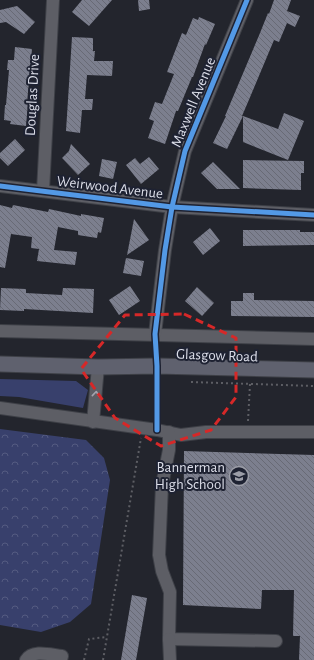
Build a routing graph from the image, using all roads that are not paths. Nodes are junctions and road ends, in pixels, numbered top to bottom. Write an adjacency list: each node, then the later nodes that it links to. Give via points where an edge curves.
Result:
1 (53, 0): 4 (street, Douglas Drive)
2 (247, 0): 5 (street, Maxwell Avenue, via 185,151)
3 (0, 186): 4 (street, Weirwood Avenue)
4 (43, 191): 5 (street, Weirwood Avenue)
5 (172, 207): 6 (street, Weirwood Avenue); 8 (street, Maxwell Avenue)
6 (314, 215)
7 (0, 331): 8 (street, Glasgow Road)
8 (155, 334): 9 (street, Glasgow Road)
9 (314, 339)
10 (0, 364): 11 (main road, Glasgow Road)
11 (98, 367): 12 (main road, Glasgow Road); 14 (street, one-way to 11)
12 (314, 370)
13 (0, 408): 14 (street)
14 (93, 422): 15 (street)
15 (163, 431): 16 (street, via 181,435 206,432); 17 (street, via 169,450 162,485 159,555 170,592)
16 (314, 432)
17 (169, 640): 18 (street); 21 (street)
18 (276, 641)
19 (62, 658): 20 (street, via 36,653)
20 (26, 660)
21 (170, 660)

